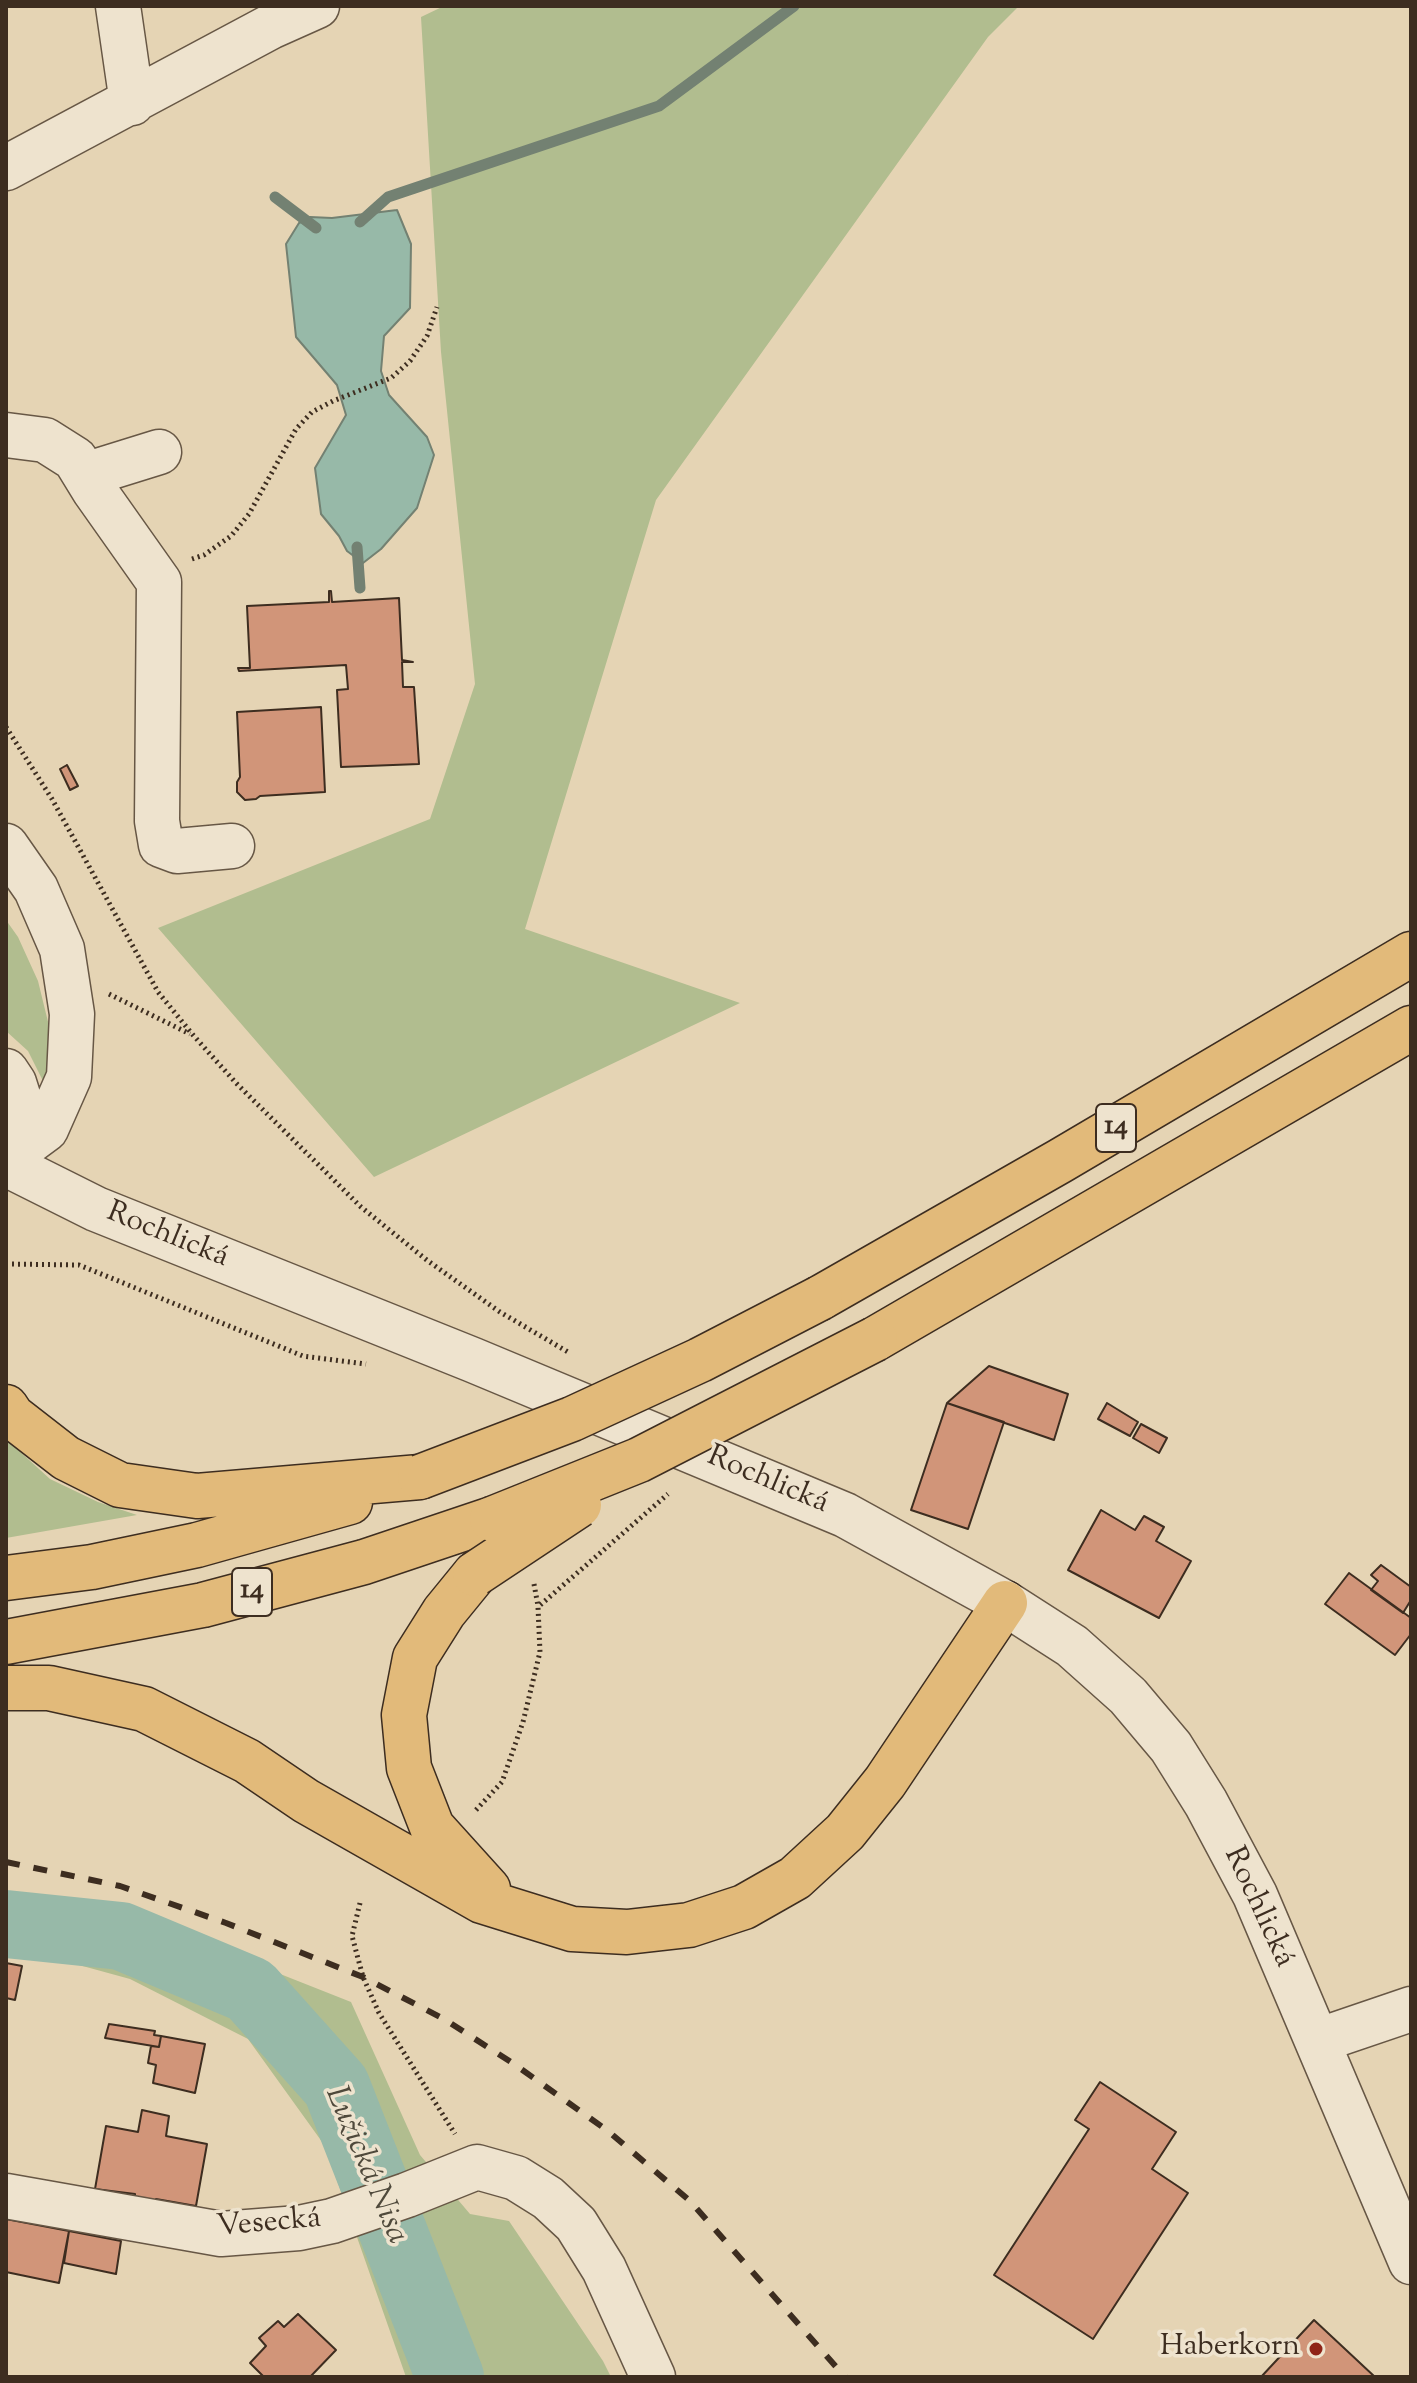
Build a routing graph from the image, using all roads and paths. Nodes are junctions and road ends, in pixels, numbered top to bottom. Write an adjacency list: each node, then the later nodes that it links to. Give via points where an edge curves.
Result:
1 (118, 6): 3 (street)
2 (317, 6): 3 (street)
3 (132, 103): 4 (street)
4 (6, 168)
5 (437, 307): 9 (path, via 427,336 410,361 391,378 312,412 296,429 231,536)
6 (6, 435): 8 (street, via 45,440 75,459)
7 (159, 452): 8 (street)
8 (85, 475): 11 (street, via 159,582 161,845 177,851)
9 (181, 563)
10 (6, 727): 16 (path, via 52,799 158,992)
11 (232, 846)
12 (9, 850): 18 (street, via 36,889 62,949 72,1014 69,1077 46,1129)
13 (1411, 954): 25 (highway, 14, bridge, via 820,1298 572,1419)
14 (108, 994): 16 (path)
15 (1411, 1028): 24 (highway, 14, bridge, via 875,1339)
16 (193, 1035): 20 (path, via 361,1207)
17 (6, 1071): 18 (street, via 21,1105 23,1130)
18 (13, 1164): 23 (street, Rochlická, via 96,1209)
19 (6, 1264): 21 (path, via 79,1265 303,1356)
20 (500, 1312)
21 (372, 1365)
22 (6, 1407): 25 (highway, via 66,1458 120,1485 197,1496)
23 (707, 1456): 27 (street, Rochlická, via 845,1515); 30 (path, via 538,1607 540,1652 523,1722 502,1782)
24 (639, 1460): 28 (highway, 14, bridge, via 492,1519 364,1562 203,1605); 32 (highway, bridge, via 475,1574 415,1658 404,1715 409,1768 432,1827)
25 (420, 1477): 26 (highway, 14, via 336,1508 197,1545)
26 (6, 1578)
27 (1005, 1603): 32 (highway, via 885,1782 845,1832 795,1878 744,1907 689,1925 627,1932 572,1929); 34 (street, Rochlická, via 1072,1646 1128,1696 1171,1747 1255,1895)
28 (6, 1642)
29 (6, 1688): 32 (highway, via 49,1688 144,1709 247,1761 306,1801 482,1901)
30 (476, 1810)
31 (360, 1903): 35 (path, via 352,1936 363,1977)
32 (510, 1910)
33 (1411, 2009): 34 (street)
34 (1317, 2041): 37 (street, Rochlická)
35 (464, 2172): 36 (street, Vesecká, via 332,2221 221,2234); 38 (street, via 516,2178 576,2224 604,2269)
36 (6, 2196)
37 (1411, 2262)
38 (653, 2377)

